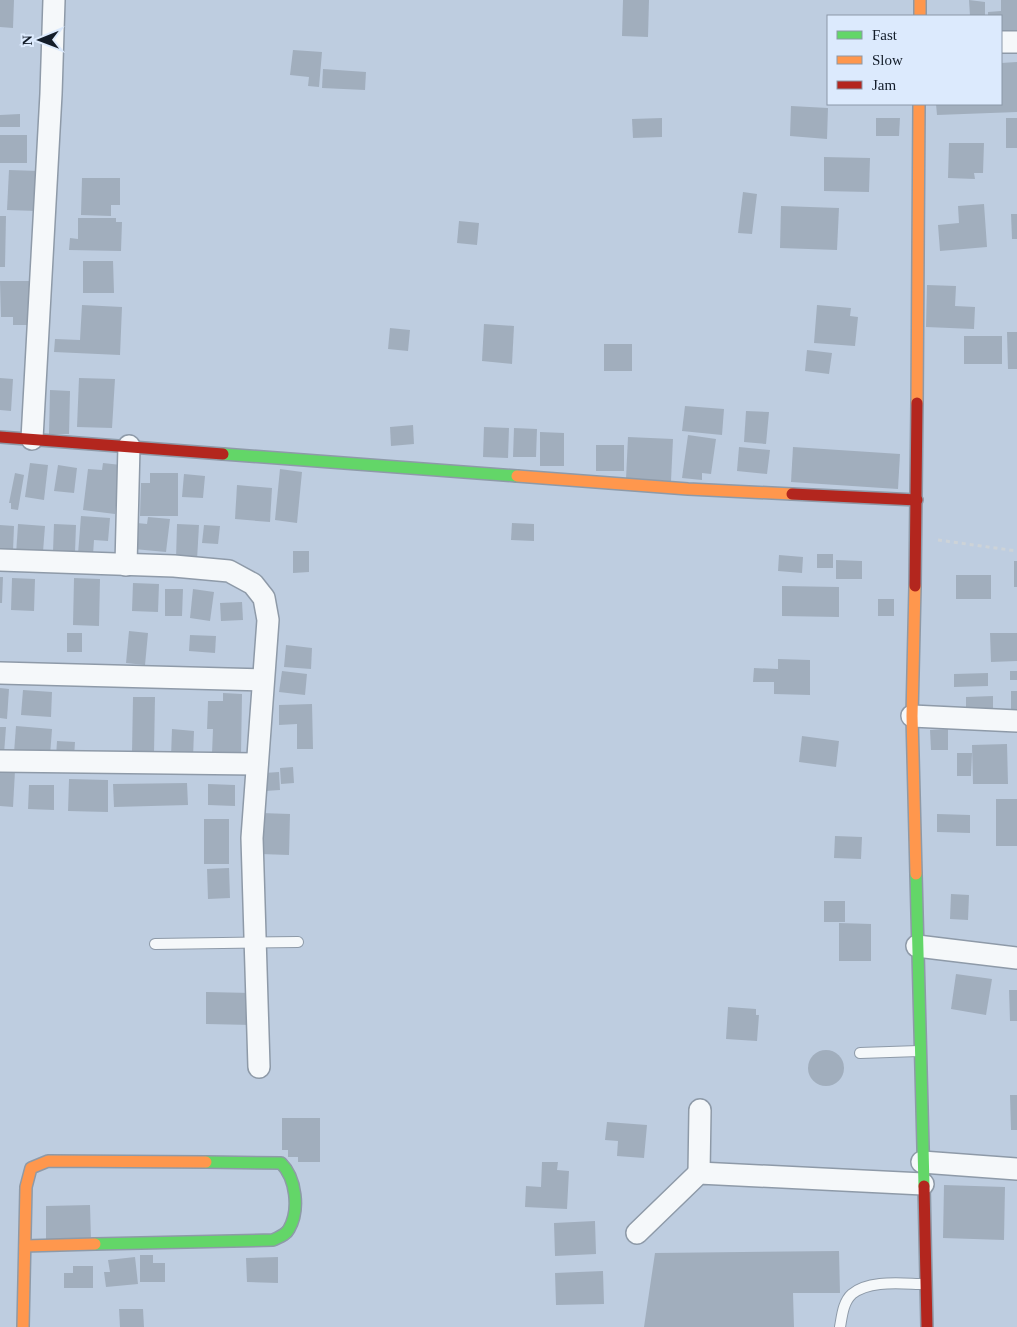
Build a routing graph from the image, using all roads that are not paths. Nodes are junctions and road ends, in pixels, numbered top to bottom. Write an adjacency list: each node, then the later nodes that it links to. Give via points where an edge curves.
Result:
1 (54, 0): 8 (street)
2 (920, 0): 3 (street)
3 (920, 15)
4 (1002, 42): 5 (street)
5 (1017, 42)
6 (919, 105): 10 (street)
7 (0, 436): 8 (street)
8 (32, 440): 9 (street)
9 (129, 446): 10 (street, via 688,489); 12 (street)
10 (917, 500): 15 (street)
11 (0, 560): 12 (street)
12 (126, 566): 14 (street, via 229,571 253,584 264,598 268,620)
13 (0, 673): 14 (street)
14 (262, 680): 18 (street)
15 (912, 716): 16 (street); 22 (street)
16 (1017, 721)
17 (0, 761): 18 (street)
18 (257, 764): 20 (street, via 252,838)
19 (298, 942): 20 (lane)
20 (254, 943): 21 (lane); 26 (street)
21 (155, 944)
22 (917, 946): 23 (street); 24 (street)
23 (1017, 958)
24 (920, 1051): 25 (lane); 28 (street)
25 (860, 1053)
26 (258, 1067)
27 (700, 1110): 30 (street)
28 (922, 1162): 29 (street); 31 (street)
29 (1017, 1170)
30 (699, 1173): 31 (street); 32 (street)
31 (923, 1184): 34 (street)
32 (637, 1233)
33 (25, 1246): 33 (street, via 28,1177 31,1168 48,1161 273,1162 281,1163 291,1174 294,1202 289,1229 273,1240); 35 (street)
34 (926, 1284): 36 (lane, via 889,1284 867,1287 851,1294 843,1308); 37 (street)
35 (23, 1327)
36 (840, 1327)
37 (926, 1327)

